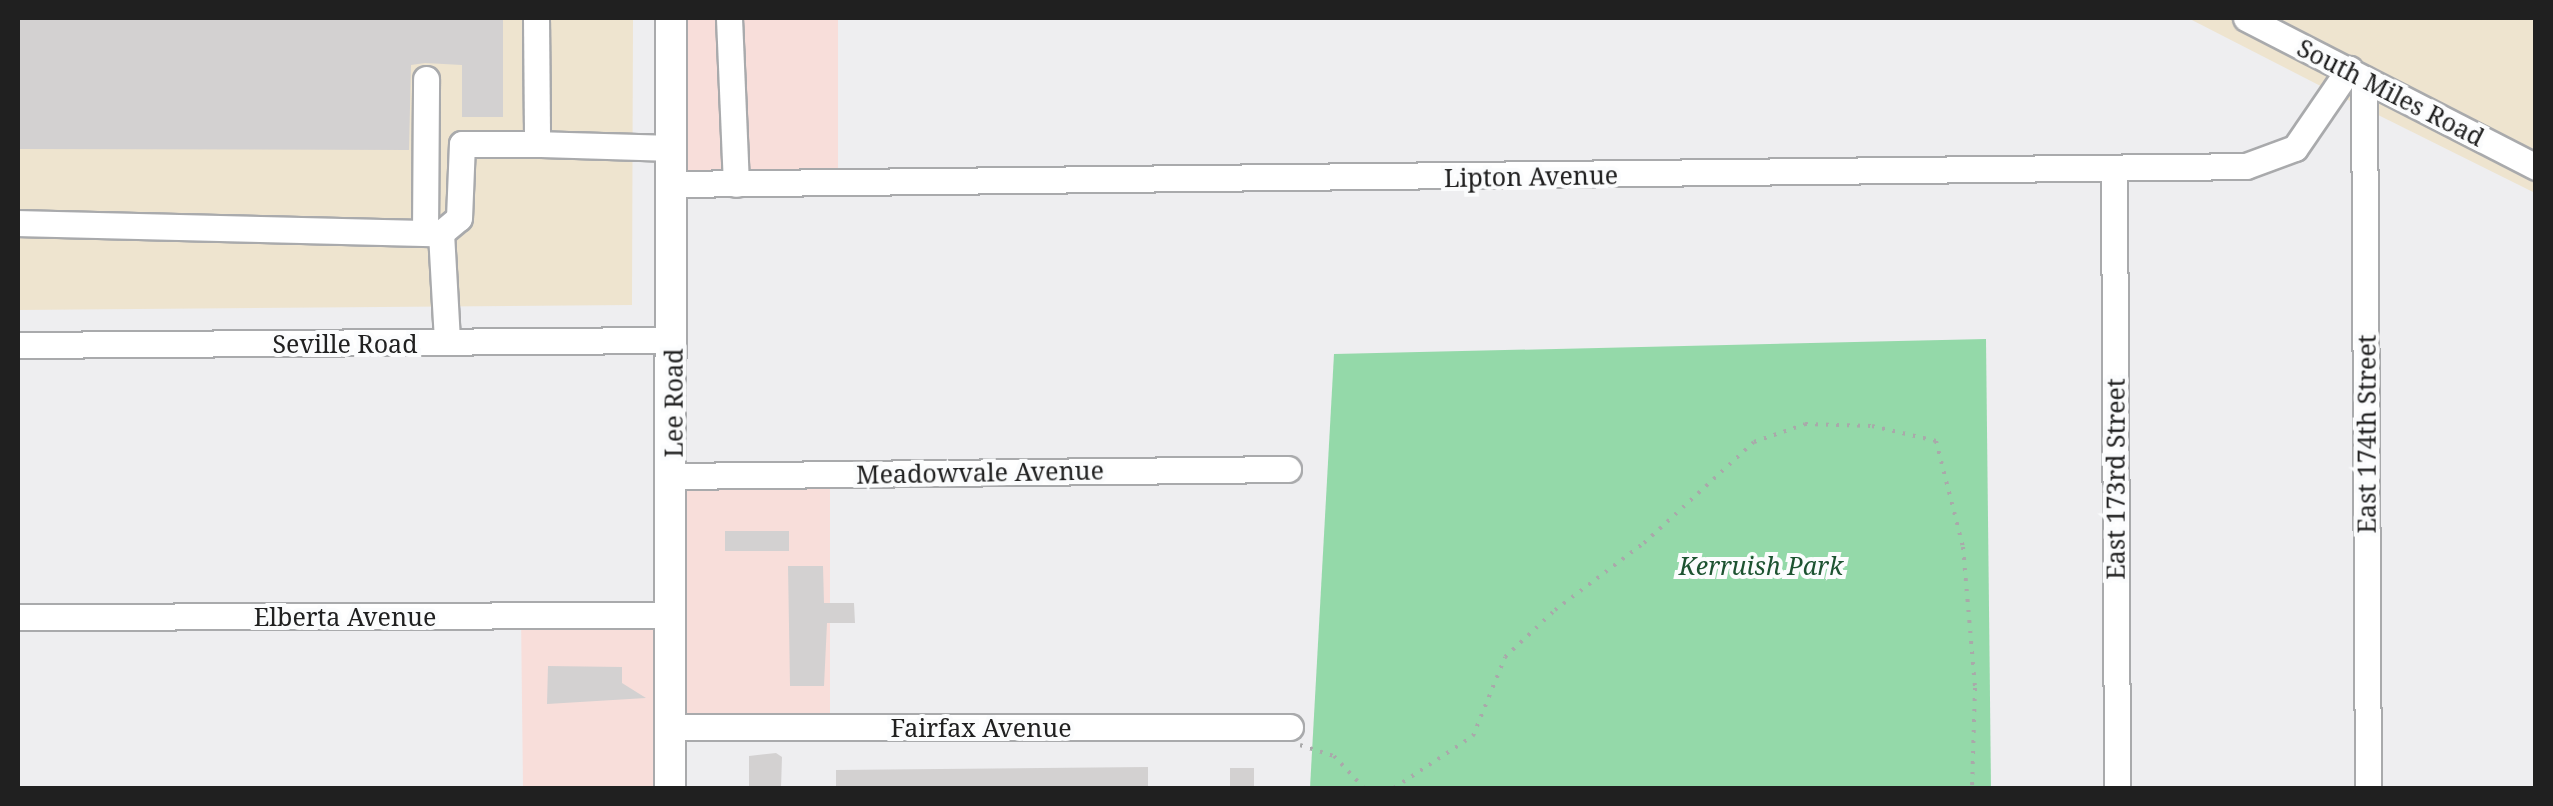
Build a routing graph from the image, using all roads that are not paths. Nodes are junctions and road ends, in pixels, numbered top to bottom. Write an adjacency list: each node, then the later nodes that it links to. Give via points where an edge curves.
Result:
1 (536, 18): 7 (street)
2 (670, 18): 8 (main road, Lee Road)
3 (730, 18): 12 (street)
4 (2246, 18): 5 (street, South Miles Road)
5 (2356, 74): 9 (street, South Miles Road); 10 (street, Lipton Avenue, via 2295,148 2246,166); 26 (street, East 174th Street)
6 (426, 80): 14 (street)
7 (537, 144): 8 (street); 14 (street, via 462,144 459,218)
8 (669, 148): 11 (main road, Lee Road)
9 (2536, 167)
10 (2114, 170): 12 (street, Lipton Avenue); 25 (street, East 173rd Street)
11 (669, 184): 12 (street, Lipton Avenue); 15 (main road, Lee Road)
12 (736, 184)
13 (18, 223): 14 (street)
14 (433, 233): 16 (street)
15 (673, 340): 16 (street, Seville Road); 19 (main road, Lee Road)
16 (447, 342): 17 (street, Seville Road)
17 (18, 345)
18 (1288, 469): 19 (street, Meadowvale Avenue)
19 (672, 476): 20 (main road, Lee Road)
20 (672, 615): 21 (street, Elberta Avenue); 22 (main road, Lee Road)
21 (18, 616)
22 (671, 727): 23 (street, Fairfax Avenue); 24 (main road, Lee Road)
23 (1290, 734)
24 (670, 788)
25 (2117, 788)
26 (2368, 788)

